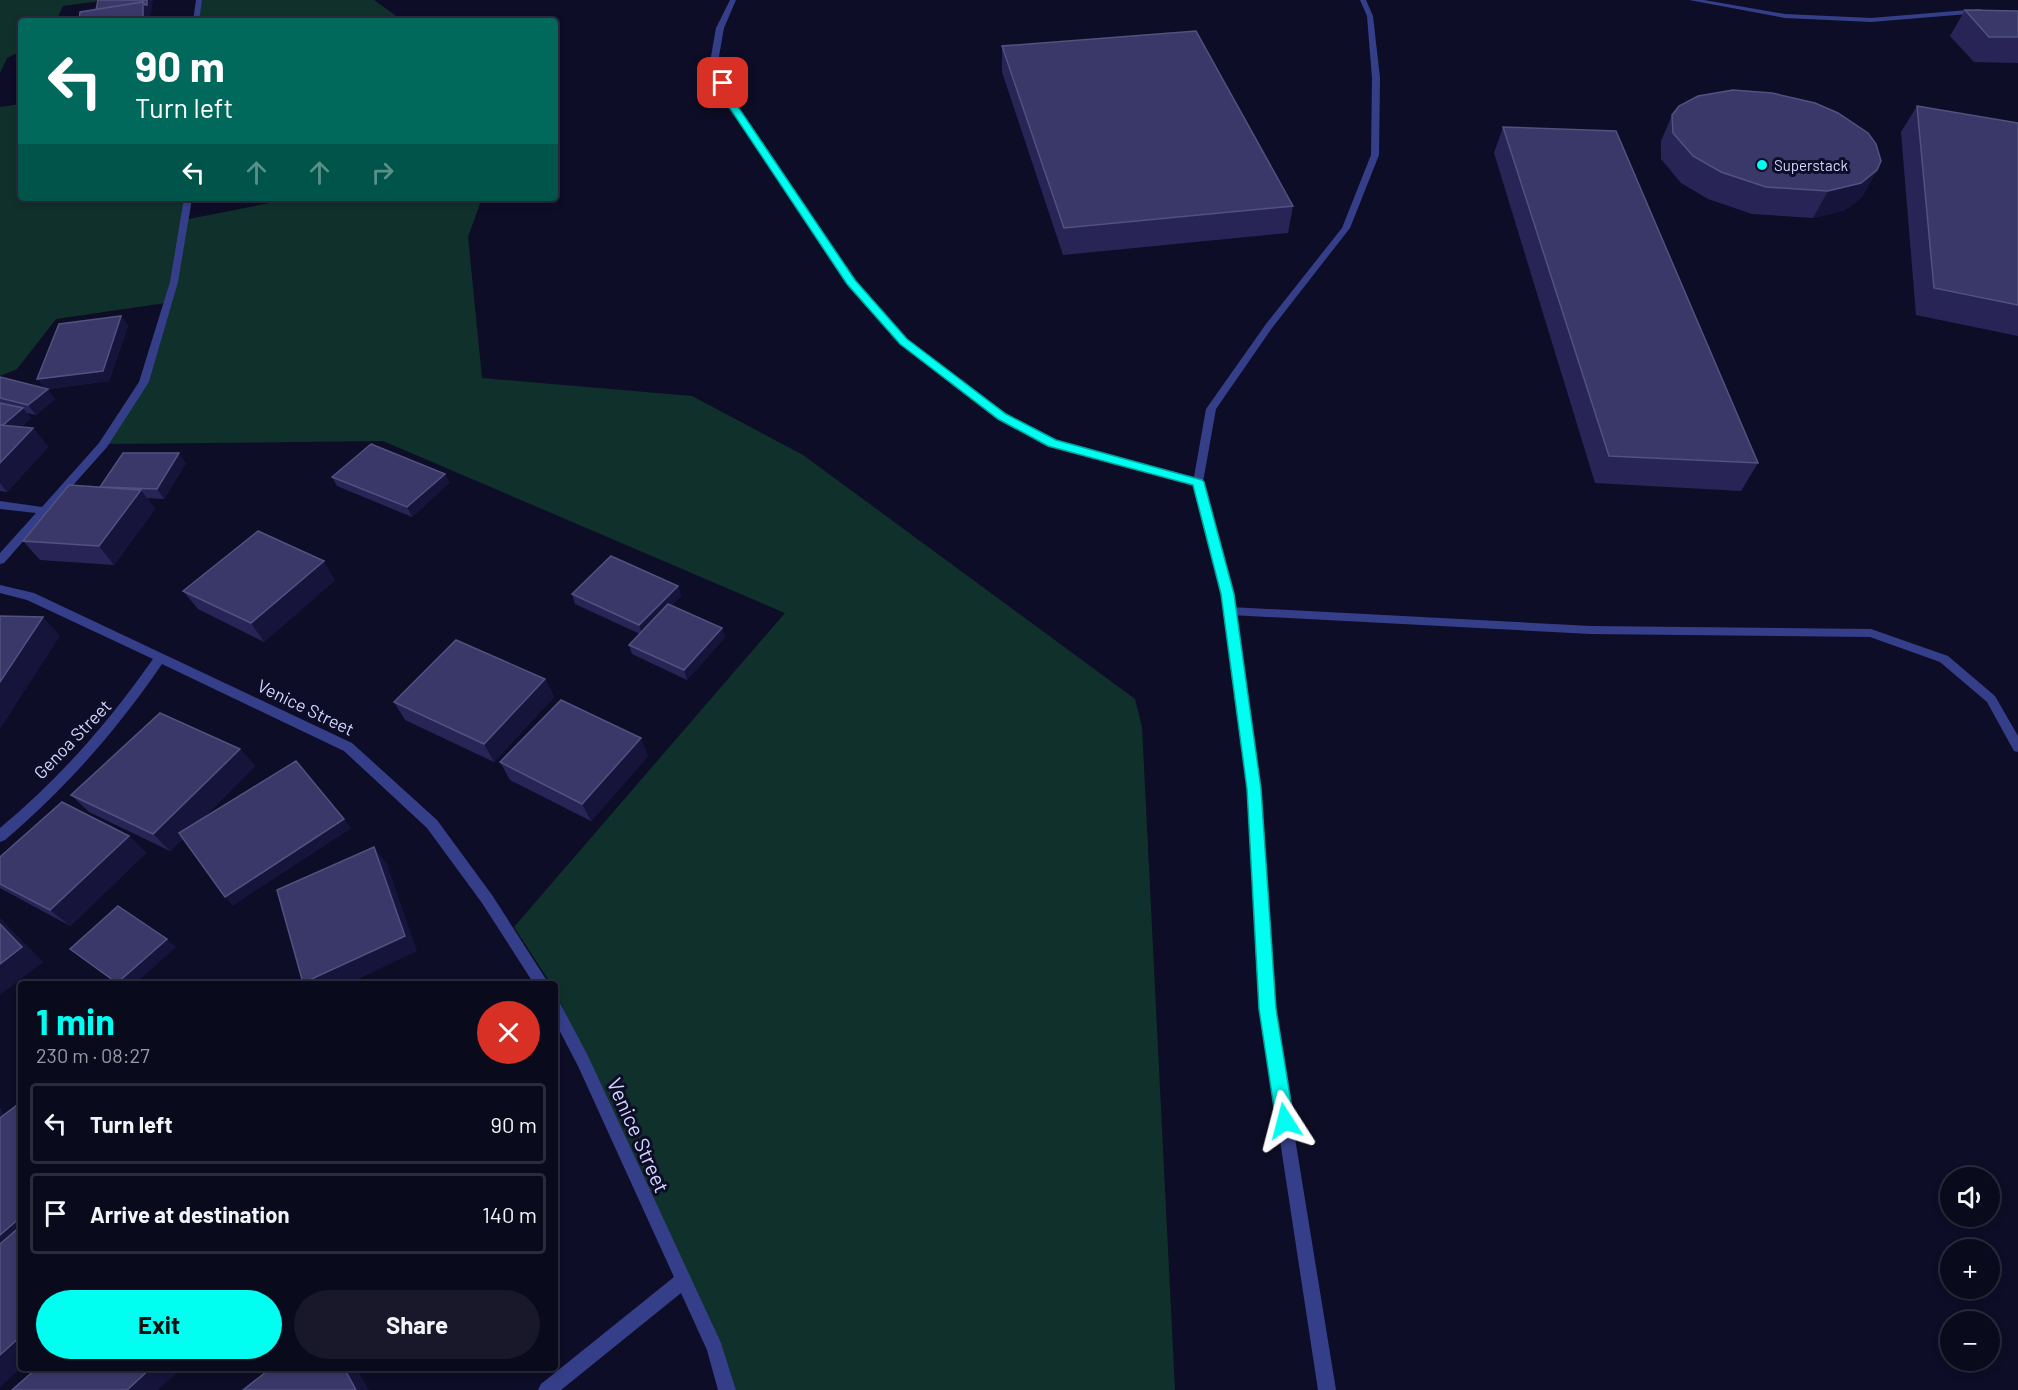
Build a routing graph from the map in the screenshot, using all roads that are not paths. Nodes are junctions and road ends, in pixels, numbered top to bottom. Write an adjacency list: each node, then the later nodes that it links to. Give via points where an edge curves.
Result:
1 (199, 0): 6 (street)
2 (733, 0): 8 (street, via 720,28 714,62 731,104 851,282 903,342 1002,416 1052,443)
3 (1363, 0): 8 (street, via 1370,15 1376,78 1375,155 1346,228 1269,326 1211,409)
4 (1692, 0): 5 (street, via 1785,16 1871,20 1971,10)
5 (1994, 12)
6 (196, 18)
7 (188, 201): 10 (street, via 174,282 144,382 103,445)
8 (1198, 482): 13 (street)
9 (0, 505): 10 (street)
10 (46, 511): 11 (street)
11 (0, 560)
12 (0, 589): 14 (street, Venice Street, via 30,596)
13 (1230, 611): 15 (street, via 1590,630 1871,633 1944,659 1991,699); 22 (street, via 1254,789 1267,1009)
14 (160, 658): 16 (street, Genoa Street, via 118,718); 17 (street, Venice Street, via 348,747 432,824 488,898)
15 (2018, 747)
16 (0, 836)
17 (540, 981)
18 (558, 1014): 19 (street, Venice Street)
19 (682, 1281): 20 (street); 21 (street, Venice Street, via 715,1349)
20 (547, 1390)
21 (728, 1390)
22 (1327, 1390)

